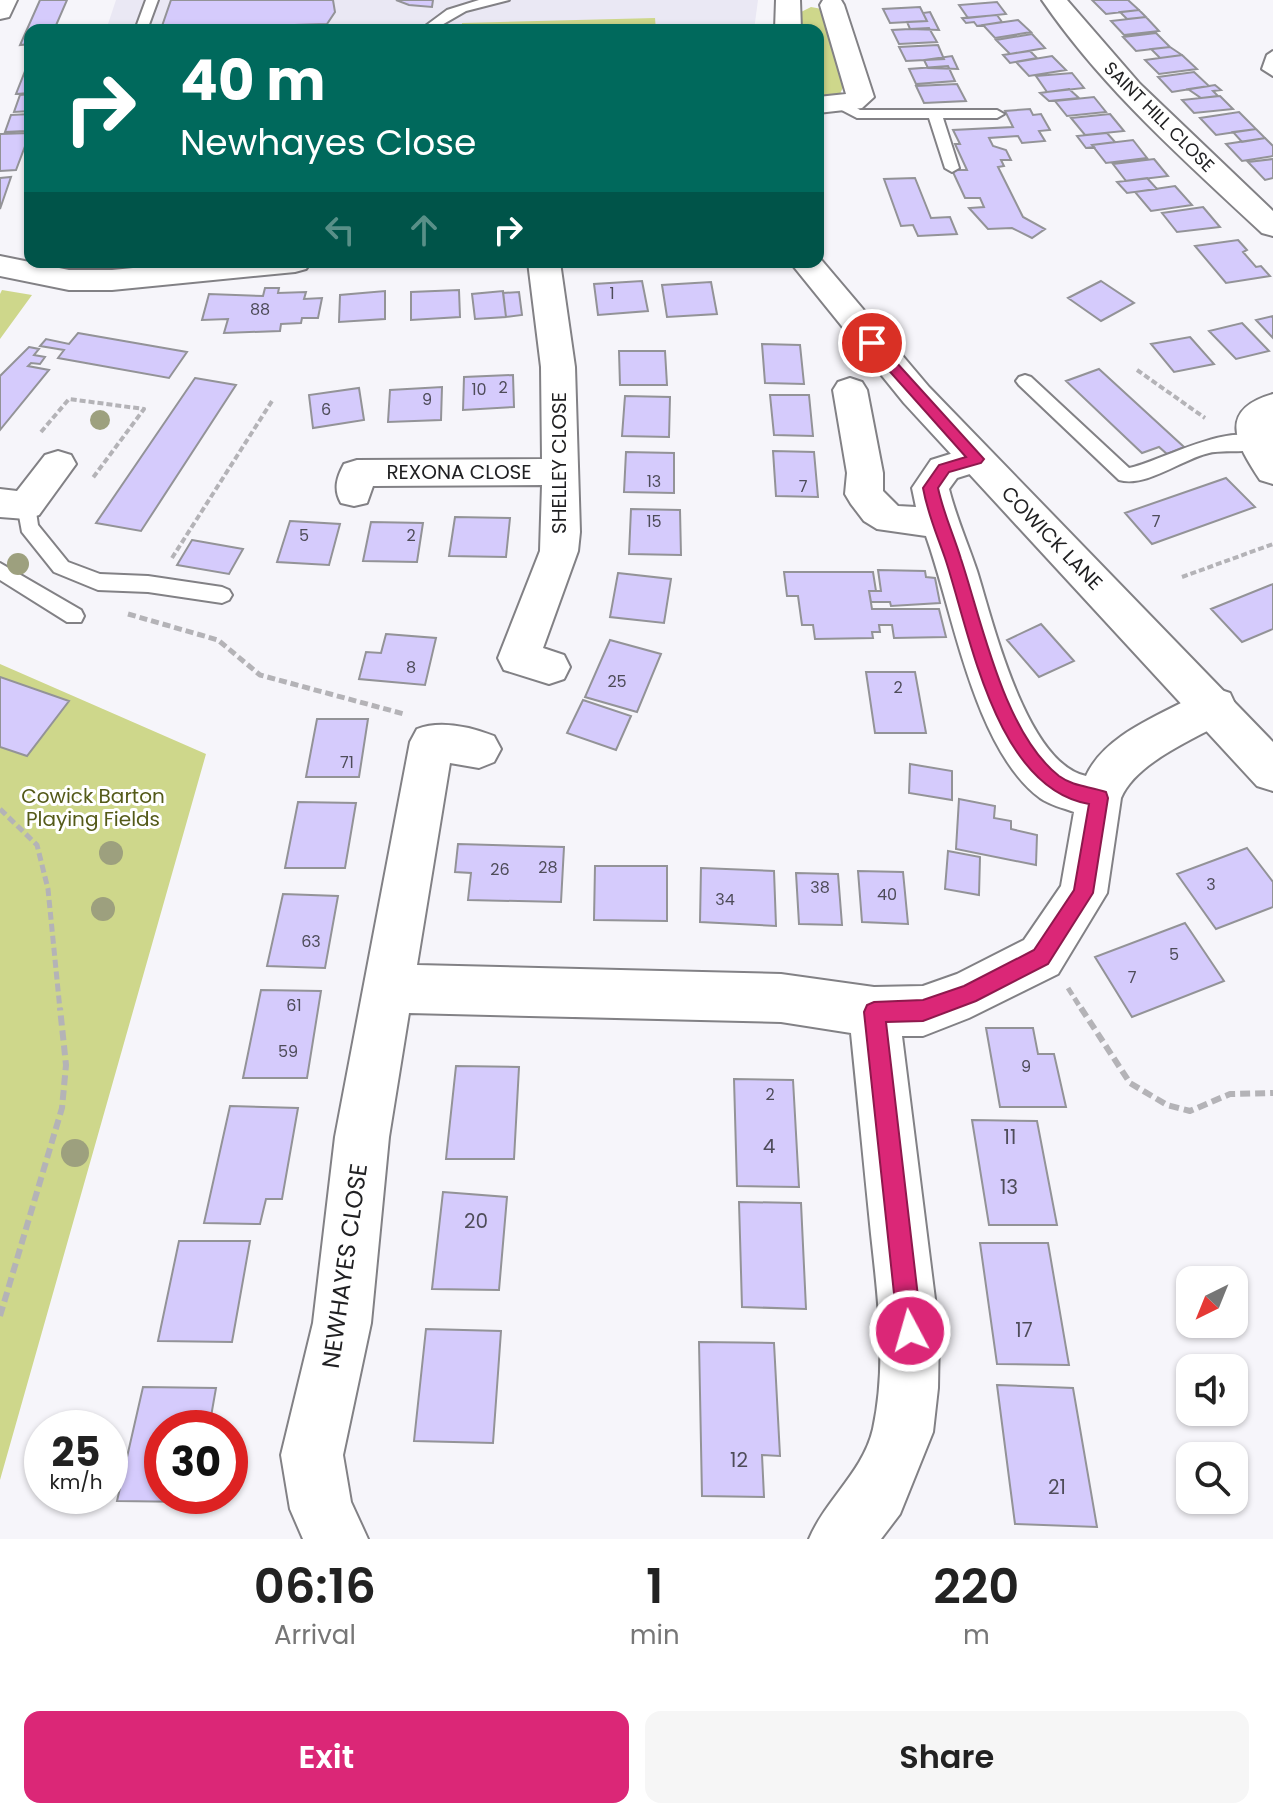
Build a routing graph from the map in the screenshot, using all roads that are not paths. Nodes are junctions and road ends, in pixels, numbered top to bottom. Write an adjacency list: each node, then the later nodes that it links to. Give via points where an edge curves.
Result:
1 (5, 0): 8 (street)
2 (152, 0): 9 (lane)
3 (503, 0): 10 (lane, via 448,14)
4 (861, 0): 7 (street)
5 (1054, 0): 18 (street, SAINT HILL CLOSE, via 1140,102)
6 (788, 1): 7 (street); 11 (street)
7 (832, 5): 14 (street, via 860,97)
8 (0, 12)
9 (143, 24)
10 (431, 24)
11 (788, 24)
12 (1273, 55): 13 (lane)
13 (1273, 72)
14 (828, 104): 16 (lane, via 857,114)
15 (997, 114): 16 (lane)
16 (935, 115): 17 (lane)
17 (952, 168)
18 (1273, 227)
19 (0, 266): 23 (street, via 69,280 112,280)
20 (166, 268): 23 (street)
21 (545, 268): 31 (street, SHELLEY CLOSE, via 558,367)
22 (811, 268): 28 (street, COWICK LANE)
23 (144, 269)
24 (1025, 381): 27 (lane, via 1125,475 1166,461)
25 (850, 390): 33 (street, via 864,494 890,519)
26 (1273, 406): 27 (street, via 1253,422)
27 (1253, 452)
28 (976, 459): 33 (street, via 944,469 930,488); 38 (street, COWICK LANE)
29 (58, 464): 32 (street)
30 (357, 472): 31 (street, REXONA CLOSE)
31 (561, 472): 37 (street, SHELLEY CLOSE, via 559,551)
32 (13, 504): 35 (lane, via 61,567 98,582)
33 (938, 523): 41 (street, via 975,639 1010,723 1052,781 1072,793)
34 (0, 570): 36 (lane)
35 (222, 595)
36 (74, 616)
37 (517, 657)
38 (1215, 706): 40 (street, COWICK LANE); 41 (street, via 1130,754 1110,772)
39 (479, 749): 42 (street, NEWHAYES CLOSE, via 432,742)
40 (1273, 772)
41 (1099, 798): 43 (street, via 1083,893 1041,957 923,1011)
42 (388, 988): 43 (street, via 781,998); 44 (street, NEWHAYES CLOSE, via 362,1137 342,1323 312,1455 321,1509)
43 (874, 1012): 45 (street, via 910,1331 908,1388 903,1432 878,1492)
44 (336, 1539)
45 (841, 1539)

